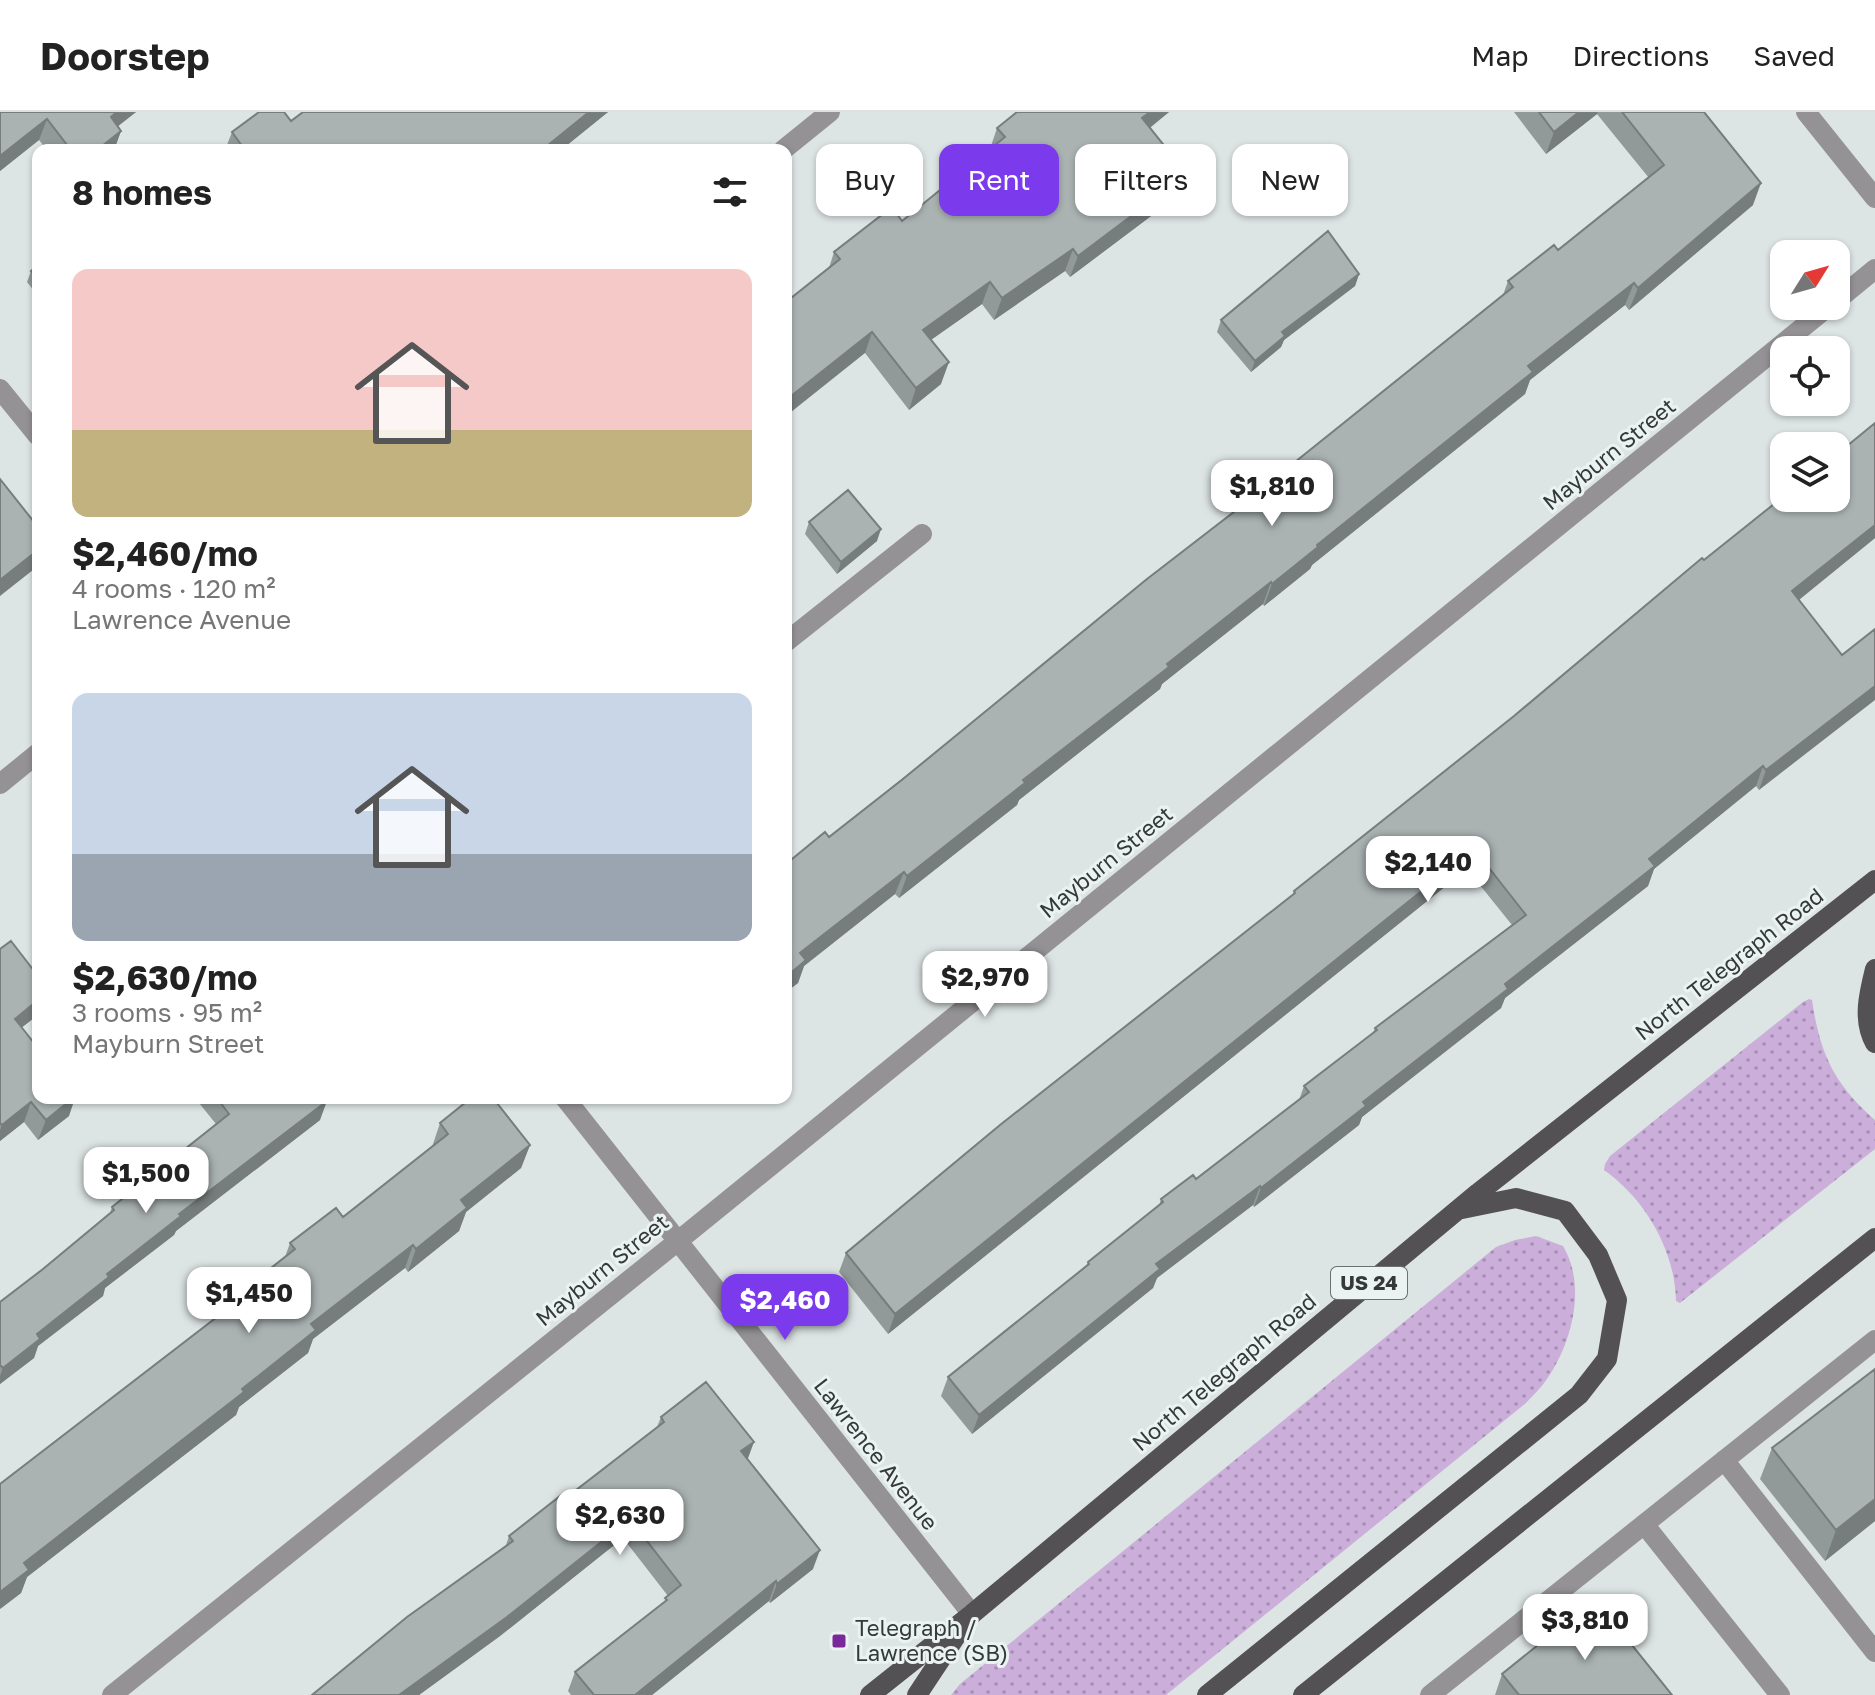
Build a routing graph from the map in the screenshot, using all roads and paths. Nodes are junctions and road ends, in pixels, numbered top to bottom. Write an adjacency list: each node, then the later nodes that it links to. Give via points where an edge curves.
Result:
1 (830, 112): 3 (street)
2 (1806, 112): 4 (street)
3 (790, 144)
4 (1875, 198)
5 (1875, 269): 6 (street)
6 (1850, 290)
7 (1812, 320): 20 (street, Mayburn Street)
8 (0, 389): 9 (street)
9 (32, 429)
10 (922, 534): 11 (street)
11 (792, 637)
12 (32, 758): 13 (street)
13 (0, 784)
14 (1875, 880): 18 (main road, North Telegraph Road / US 24)
15 (1875, 969): 16 (main road, via 1867,1003)
16 (1875, 1043)
17 (570, 1104): 20 (street, Lawrence Avenue)
18 (1457, 1210): 24 (main road, North Telegraph Road / US 24); 29 (main road, via 1516,1198 1565,1211 1598,1255 1617,1300 1607,1359 1579,1395)
19 (1875, 1238): 30 (main road)
20 (678, 1241): 24 (street, Lawrence Avenue); 26 (street, Mayburn Street)
21 (1875, 1340): 22 (street)
22 (1724, 1460): 23 (street); 25 (street)
23 (1644, 1524): 31 (street); 32 (street)
24 (972, 1614): 27 (main road, North Telegraph Road / US 24); 28 (main road)
25 (1875, 1652)
26 (112, 1695)
27 (870, 1695)
28 (917, 1695)
29 (1207, 1695)
30 (1303, 1695)
31 (1430, 1695)
32 (1780, 1695)

